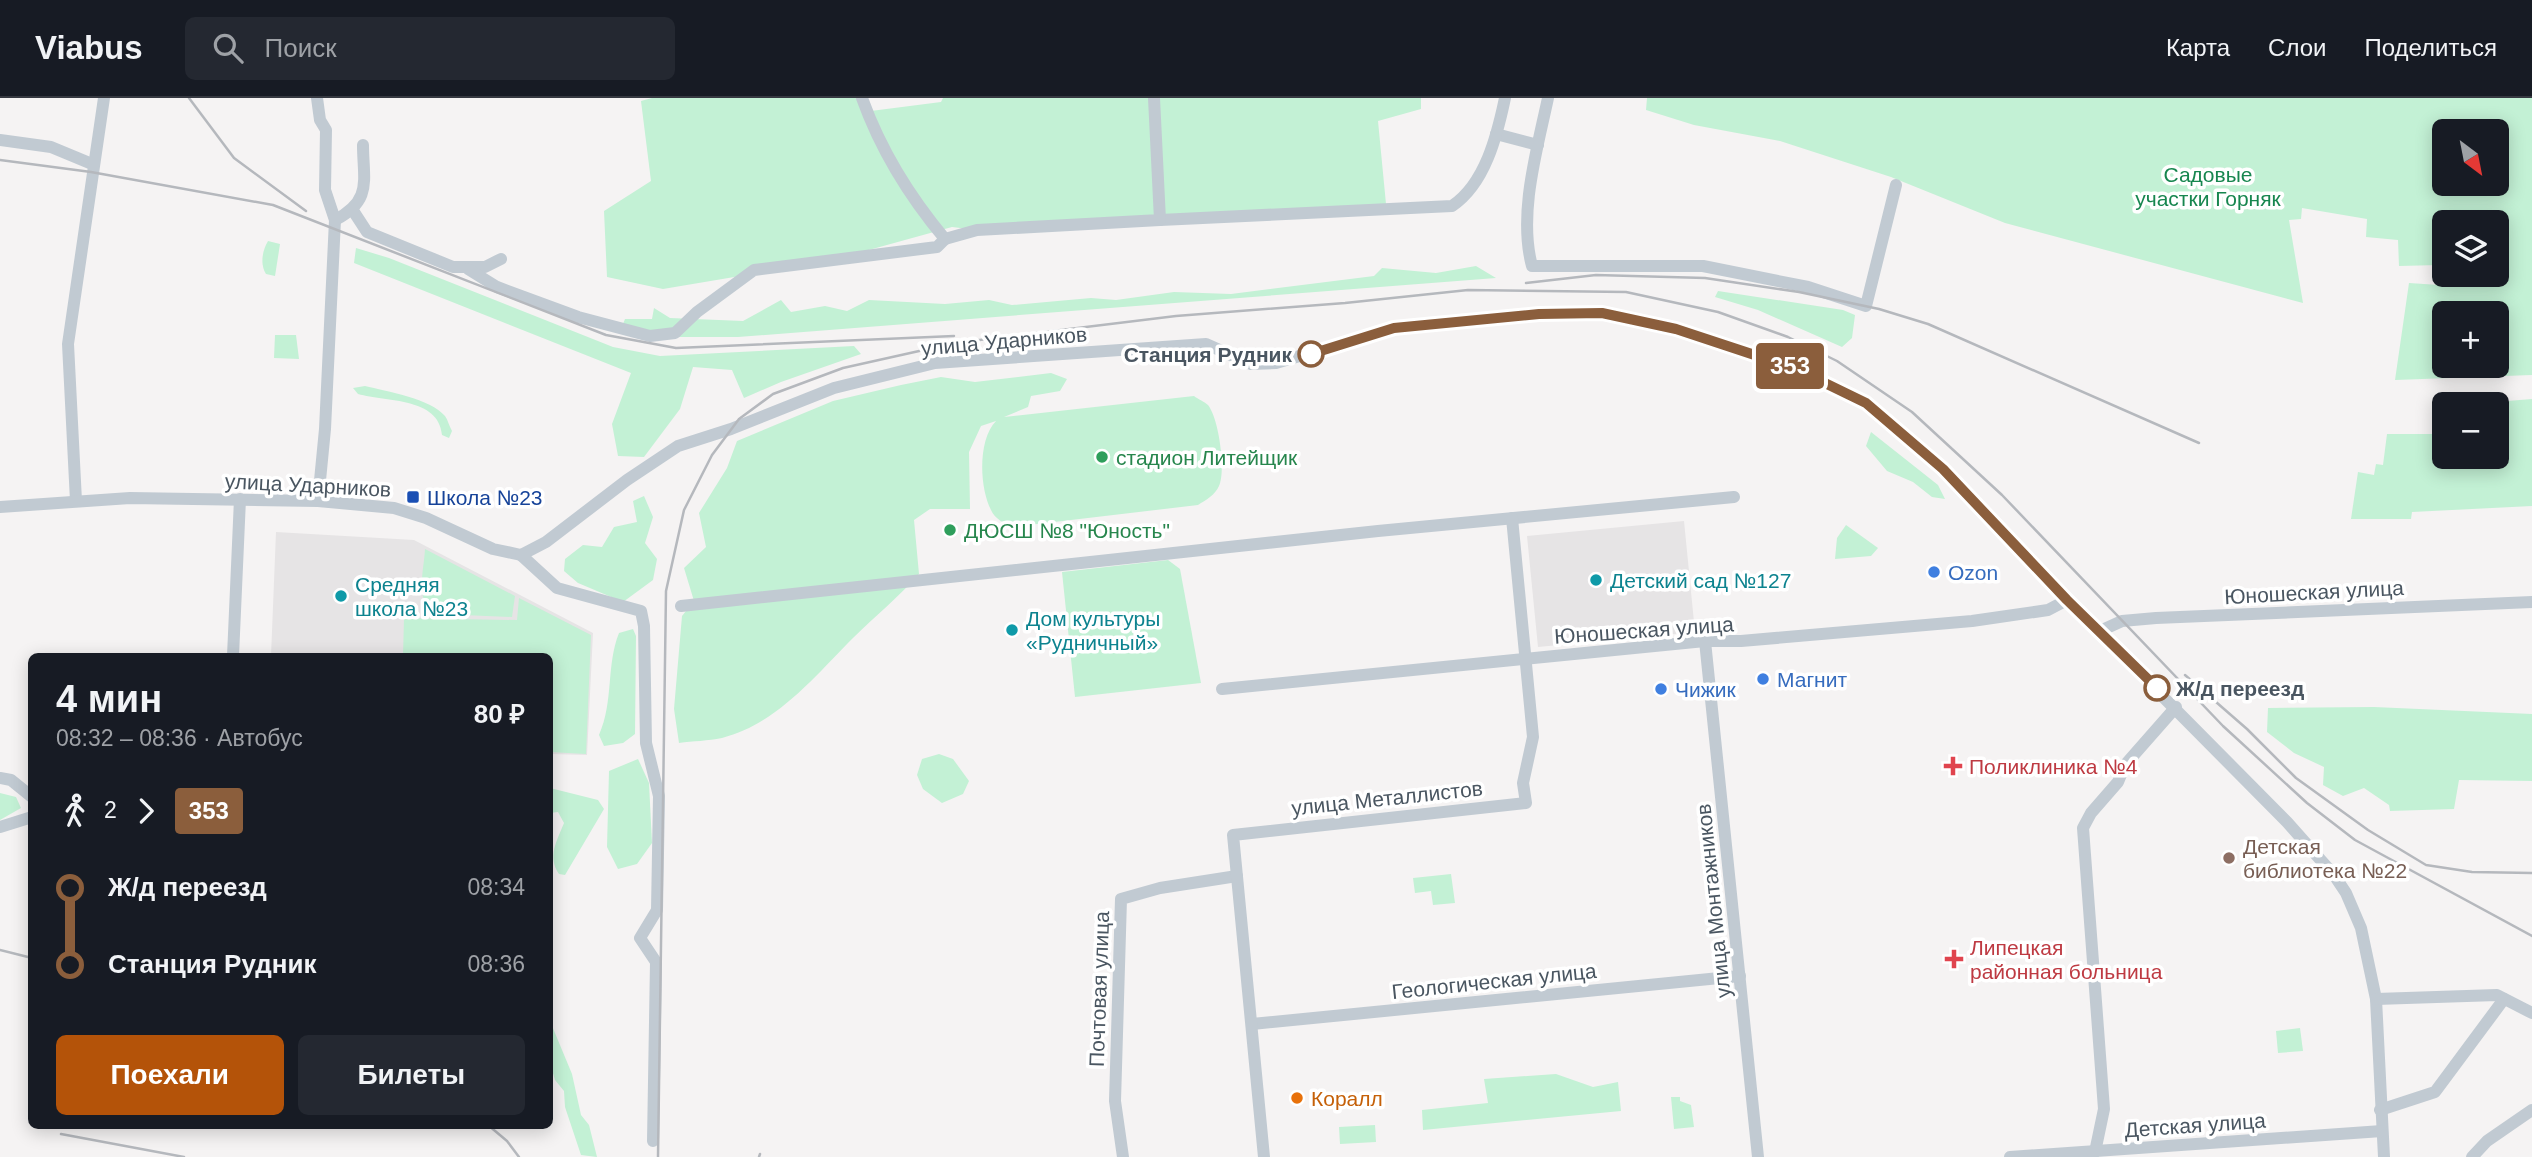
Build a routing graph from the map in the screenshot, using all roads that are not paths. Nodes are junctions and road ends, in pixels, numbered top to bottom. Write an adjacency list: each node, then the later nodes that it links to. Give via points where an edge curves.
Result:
1 (104, 98): 11 (street)
2 (317, 98): 14 (street, via 326,130 325,190)
3 (862, 98): 16 (street, via 895,171)
4 (1154, 98): 15 (street)
5 (1505, 98): 7 (street)
6 (1548, 98): 10 (street)
7 (1496, 134): 10 (street); 15 (street, via 1469,195 1452,206)
8 (0, 140): 11 (street, via 51,147)
9 (363, 145): 13 (street, via 366,187)
10 (1538, 145): 12 (street, via 1528,213 1527,248 1532,266 1703,266 1808,287 1866,306)
11 (92, 164): 21 (street, via 68,344)
12 (1896, 184)
13 (352, 209): 14 (street); 18 (street, via 367,232)
14 (335, 220): 22 (street, via 326,429)
15 (1160, 220): 16 (street, via 977,230)
16 (945, 239): 18 (street, via 937,247 908,253 754,270 675,333 650,336 578,317 497,287)
17 (501, 259): 18 (street)
18 (468, 269)
19 (1734, 497): 24 (street)
20 (240, 499): 21 (street, улица Ударников); 22 (street, улица Ударников); 31 (street)
21 (76, 501): 23 (street, улица Ударников)
22 (317, 501): 25 (street, улица Ударников, via 394,508 493,550)
23 (0, 507)
24 (1512, 518): 28 (street); 32 (street)
25 (521, 555): 26 (street, улица Ударников, via 546,542 678,446 834,388 935,363 1206,344 1251,364 1276,363 1394,328 1539,314 1602,313 1743,349 1866,403 1943,469); 48 (street, via 557,588 641,611 645,625 646,743 659,796 657,910 640,938 656,962)
26 (2067, 600): 29 (street); 30 (street, Юношеская улица, via 2048,610 1972,621)
27 (2532, 601): 29 (street, Юношеская улица, via 2156,618 2122,621)
28 (681, 606)
29 (2101, 631): 34 (street)
30 (1705, 641): 32 (street, Юношеская улица); 40 (street, улица Монтажников)
31 (233, 653)
32 (1525, 659): 33 (street, Юношеская улица); 39 (street, улица Металлистов, via 1533,737 1524,783 1526,803 1233,835)
33 (1222, 690)
34 (2176, 707): 41 (street, via 2334,876 2354,911); 49 (street, via 2125,765 2118,782 2082,828 2104,1109)
35 (0, 778): 36 (street, via 11,780)
36 (28, 794)
37 (28, 818): 38 (street)
38 (0, 827)
39 (1237, 876): 44 (street); 51 (street, Почтовая улица, via 1121,899 1115,1101)
40 (1740, 976): 44 (street, Геологическая улица); 53 (street, улица Монтажников)
41 (2376, 999): 42 (street, via 2464,994); 45 (street)
42 (2504, 999): 43 (street); 45 (street, via 2435,1092)
43 (2532, 1013)
44 (1252, 1024): 52 (street)
45 (2381, 1110): 47 (street)
46 (2532, 1111): 56 (street, via 2487,1141)
47 (2382, 1131): 50 (street, Детская улица); 55 (street)
48 (653, 1142)
49 (2095, 1152): 50 (street, Детская улица); 54 (street, Детская улица)
50 (2166, 1152)
51 (1123, 1157)
52 (1264, 1157)
53 (1758, 1157)
54 (2010, 1157)
55 (2384, 1157)
56 (2472, 1157)

